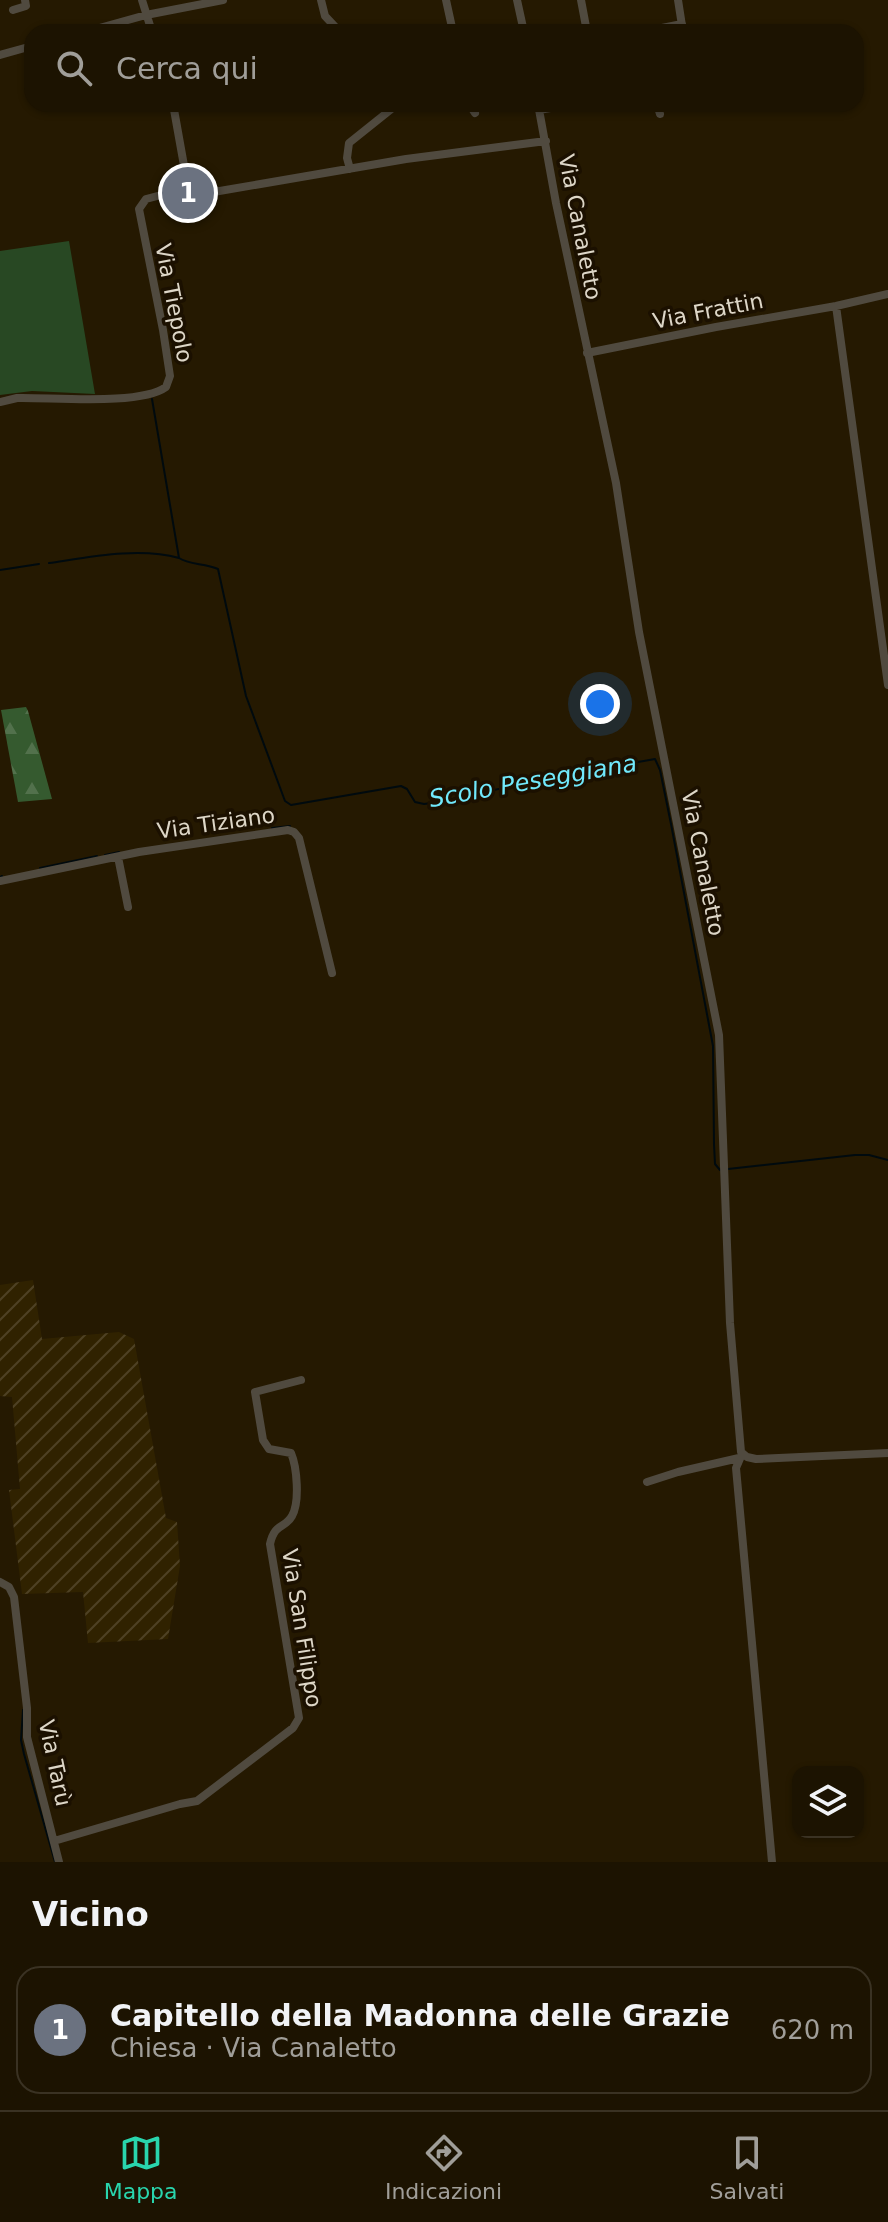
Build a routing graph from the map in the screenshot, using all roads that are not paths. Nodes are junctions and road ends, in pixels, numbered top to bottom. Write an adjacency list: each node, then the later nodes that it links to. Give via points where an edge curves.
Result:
1 (25, 0): 9 (street, via 26,6)
2 (142, 0): 10 (street)
3 (223, 0): 10 (street)
4 (321, 0): 13 (street)
5 (446, 0): 14 (street)
6 (517, 0): 15 (street)
7 (581, 0): 16 (street)
8 (678, 0): 17 (street)
9 (13, 10)
10 (146, 15): 11 (street); 12 (street)
11 (114, 24)
12 (149, 24)
13 (332, 24)
14 (451, 24)
15 (522, 24)
16 (586, 24)
17 (681, 24)
18 (24, 48): 19 (street)
19 (0, 55)
20 (174, 112): 25 (street)
21 (388, 112): 24 (street, via 349,143)
22 (539, 112): 23 (street, Via Canaletto)
23 (546, 141): 24 (street, Via Canaletto); 28 (street, Via Canaletto)
24 (350, 169): 25 (street, Via Canaletto, via 202,194)
25 (188, 188): 29 (street, Via Tiepolo, via 146,199 139,209 165,342 170,376 166,387 135,397)
26 (888, 294): 27 (street, Via Frattin)
27 (836, 306): 28 (street, Via Frattin); 30 (street)
28 (587, 353): 37 (street, Via Canaletto, via 719,1035 730,1323)
29 (0, 402)
30 (888, 685)
31 (118, 857): 32 (street, Via Tiziano); 33 (street); 34 (street, Via Tiziano, via 294,832)
32 (0, 881)
33 (128, 907)
34 (332, 973)
35 (301, 1380): 40 (street, Via San Filippo, via 255,1392 263,1440 269,1449 291,1453 296,1464 292,1518 273,1532 270,1544 299,1718 197,1801)
36 (888, 1453): 37 (street)
37 (741, 1456): 38 (street); 42 (street, Via Canaletto, via 736,1468)
38 (647, 1482)
39 (0, 1582): 40 (street, Via Tarù, via 14,1597 27,1737)
40 (54, 1841): 41 (street, Via Tarù)
41 (59, 1862)
42 (772, 1862)

